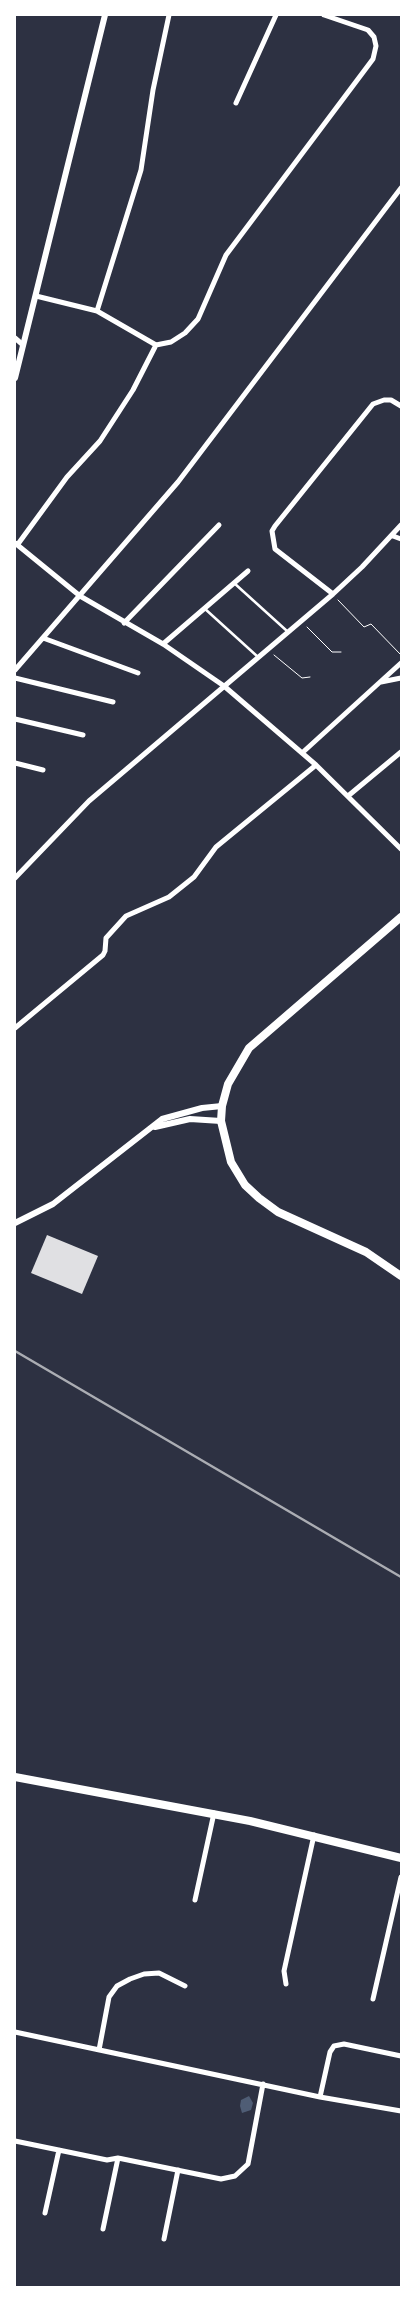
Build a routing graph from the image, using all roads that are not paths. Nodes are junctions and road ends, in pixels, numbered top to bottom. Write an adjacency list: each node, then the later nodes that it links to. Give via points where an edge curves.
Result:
1 (105, 15): 7 (street)
2 (169, 15): 8 (street, via 142,170)
3 (276, 15): 5 (street)
4 (324, 15): 11 (street, via 368,30 376,46 373,59 226,256 198,320 171,342)
5 (236, 103)
6 (401, 188): 22 (street, via 178,482)
7 (36, 296): 8 (street); 10 (street)
8 (97, 311): 11 (street)
9 (15, 338): 10 (street)
10 (23, 345): 12 (street)
11 (156, 345): 18 (street, via 100,441 67,477)
12 (15, 378)
13 (401, 406): 21 (street, via 391,400 373,404 272,531 275,549)
14 (218, 525): 24 (street)
15 (401, 525): 16 (street)
16 (393, 536): 17 (street); 21 (street)
17 (401, 539)
18 (17, 544): 22 (street)
19 (248, 571): 20 (street)
20 (234, 583): 23 (street); 25 (lane)
21 (332, 594): 25 (street)
22 (80, 596): 24 (street); 26 (street)
23 (204, 608): 27 (street); 28 (lane)
24 (124, 622): 27 (street)
25 (288, 632): 28 (street)
26 (43, 638): 30 (street); 31 (street)
27 (163, 644): 35 (street)
28 (258, 657): 35 (street)
29 (401, 663): 34 (street)
30 (15, 670)
31 (138, 673)
32 (15, 678): 36 (street)
33 (401, 678): 34 (street)
34 (379, 682): 40 (street)
35 (224, 686): 40 (street); 46 (street, via 89,801)
36 (113, 702)
37 (15, 719): 38 (street)
38 (83, 734)
39 (401, 752): 44 (street)
40 (302, 753): 42 (street)
41 (15, 762): 43 (street)
42 (316, 765): 44 (street); 48 (street, via 216,847 188,882 169,897 126,916 106,938 103,955)
43 (43, 770)
44 (348, 796): 45 (street)
45 (401, 849)
46 (15, 878)
47 (401, 917): 49 (main road, via 248,1048 228,1084)
48 (15, 1028)
49 (222, 1106): 50 (main road); 51 (street, via 176,1114)
50 (221, 1121): 51 (street, via 190,1119); 53 (main road, via 231,1162 245,1185 260,1198 278,1212 366,1252)
51 (149, 1129): 52 (street, via 53,1204)
52 (15, 1223)
53 (401, 1276)
54 (15, 1777): 55 (main road)
55 (214, 1813): 56 (main road); 59 (street)
56 (314, 1835): 57 (main road); 60 (street, via 284,1971)
57 (401, 1858)
58 (401, 1877): 62 (street)
59 (195, 1900)
60 (286, 1984)
61 (185, 1986): 64 (street, via 159,1973 144,1974 117,1986 109,1997)
62 (373, 1999)
63 (15, 2032): 64 (street)
64 (99, 2050): 66 (street)
65 (398, 2056): 67 (street, via 344,2044 334,2046)
66 (263, 2084): 67 (street); 72 (street, via 248,2164 242,2171 221,2179)
67 (320, 2097): 68 (street)
68 (401, 2111)
69 (15, 2141): 70 (street)
70 (59, 2150): 71 (street, via 107,2160); 73 (street)
71 (118, 2158): 72 (street); 74 (street)
72 (178, 2170): 75 (street)
73 (45, 2213)
74 (103, 2229)
75 (164, 2239)

